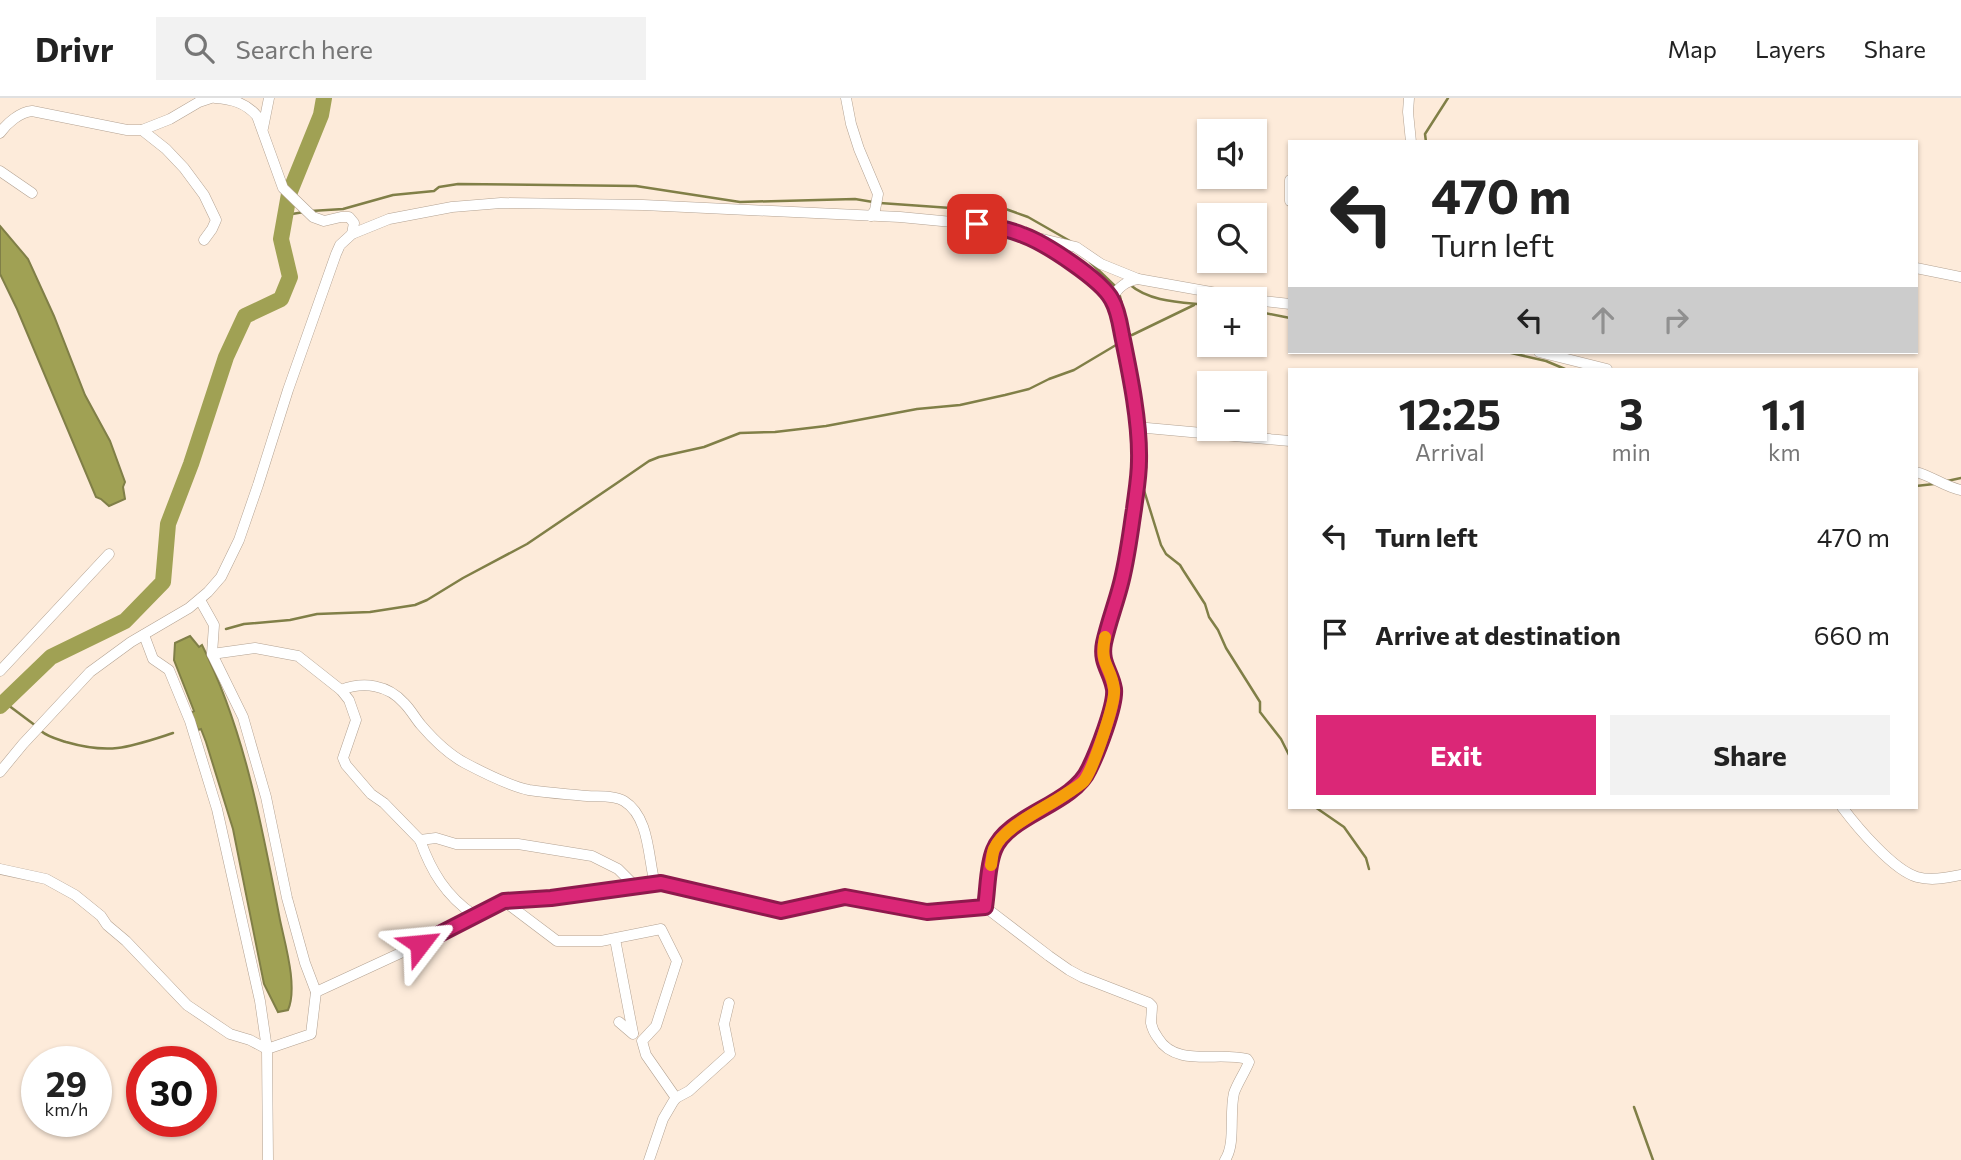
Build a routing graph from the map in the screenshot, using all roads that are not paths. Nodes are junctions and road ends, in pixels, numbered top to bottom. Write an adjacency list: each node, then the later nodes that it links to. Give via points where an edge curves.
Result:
1 (213, 98): 5 (street); 6 (street, via 250,108)
2 (270, 98): 6 (street)
3 (846, 98): 11 (street, via 859,149 878,194)
4 (1409, 98): 8 (street)
5 (142, 130): 7 (street, via 26,111); 14 (street, via 166,149 204,195 216,220)
6 (262, 130): 12 (street, via 283,188 313,217 324,221 349,218 354,223)
7 (0, 133)
8 (1411, 140)
9 (0, 172): 10 (street)
10 (32, 193)
11 (871, 216): 12 (street, via 500,203 388,219); 13 (street, via 994,226)
12 (352, 234): 29 (street, via 336,254 239,540 221,577)
13 (1026, 236): 17 (street, via 1076,247 1101,264); 19 (street, via 1084,272)
14 (204, 240)
15 (1918, 268): 16 (street)
16 (1961, 277)
17 (1138, 279): 18 (street); 19 (street, via 1124,284)
18 (1197, 290)
19 (1112, 298): 24 (street, via 1125,348)
20 (1267, 302): 21 (street)
21 (1288, 304)
22 (1547, 354): 23 (street)
23 (1603, 368)
24 (1136, 427): 25 (street); 42 (street, via 1139,461 1134,511 1103,652 1114,698 1084,780 999,840)
25 (1288, 441)
26 (1918, 472): 27 (street)
27 (1961, 490)
28 (109, 554): 32 (street)
29 (200, 600): 30 (street); 31 (street, via 214,625)
30 (144, 635): 34 (street, via 90,672); 50 (street, via 153,659 169,670 218,809)
31 (212, 654): 33 (street, via 255,648 298,656); 45 (street, via 243,718 266,797 287,898)
32 (0, 671)
33 (341, 690): 36 (street, via 356,720 343,758 346,765); 39 (street, via 359,685 387,690 452,755 516,785 623,801 644,831)
34 (0, 772)
35 (1843, 809): 38 (street, via 1909,874 1920,878)
36 (420, 840): 40 (street, via 518,844 592,856 618,869); 43 (street, via 445,890)
37 (0, 869): 50 (street, via 46,879 75,895 187,1005 230,1034)
38 (1961, 876)
39 (655, 884): 40 (street); 42 (street, via 781,911 845,897 927,912)
40 (635, 886): 41 (street)
41 (504, 901): 43 (street); 44 (street, via 557,941)
42 (985, 907): 54 (street, via 1069,970 1149,1003 1154,1031 1170,1050 1247,1059 1234,1093 1230,1153)
43 (474, 915): 45 (street)
44 (615, 939): 48 (street); 49 (street, via 661,929 677,961 656,1026)
45 (316, 992): 50 (street, via 311,1034)
46 (729, 1003): 51 (street, via 724,1024 730,1054)
47 (619, 1022): 48 (street)
48 (633, 1033): 49 (street)
49 (642, 1041): 51 (street, via 646,1055)
50 (267, 1049): 52 (street)
51 (676, 1098): 53 (street, via 663,1119)
52 (268, 1160)
53 (649, 1160)
54 (1225, 1160)

